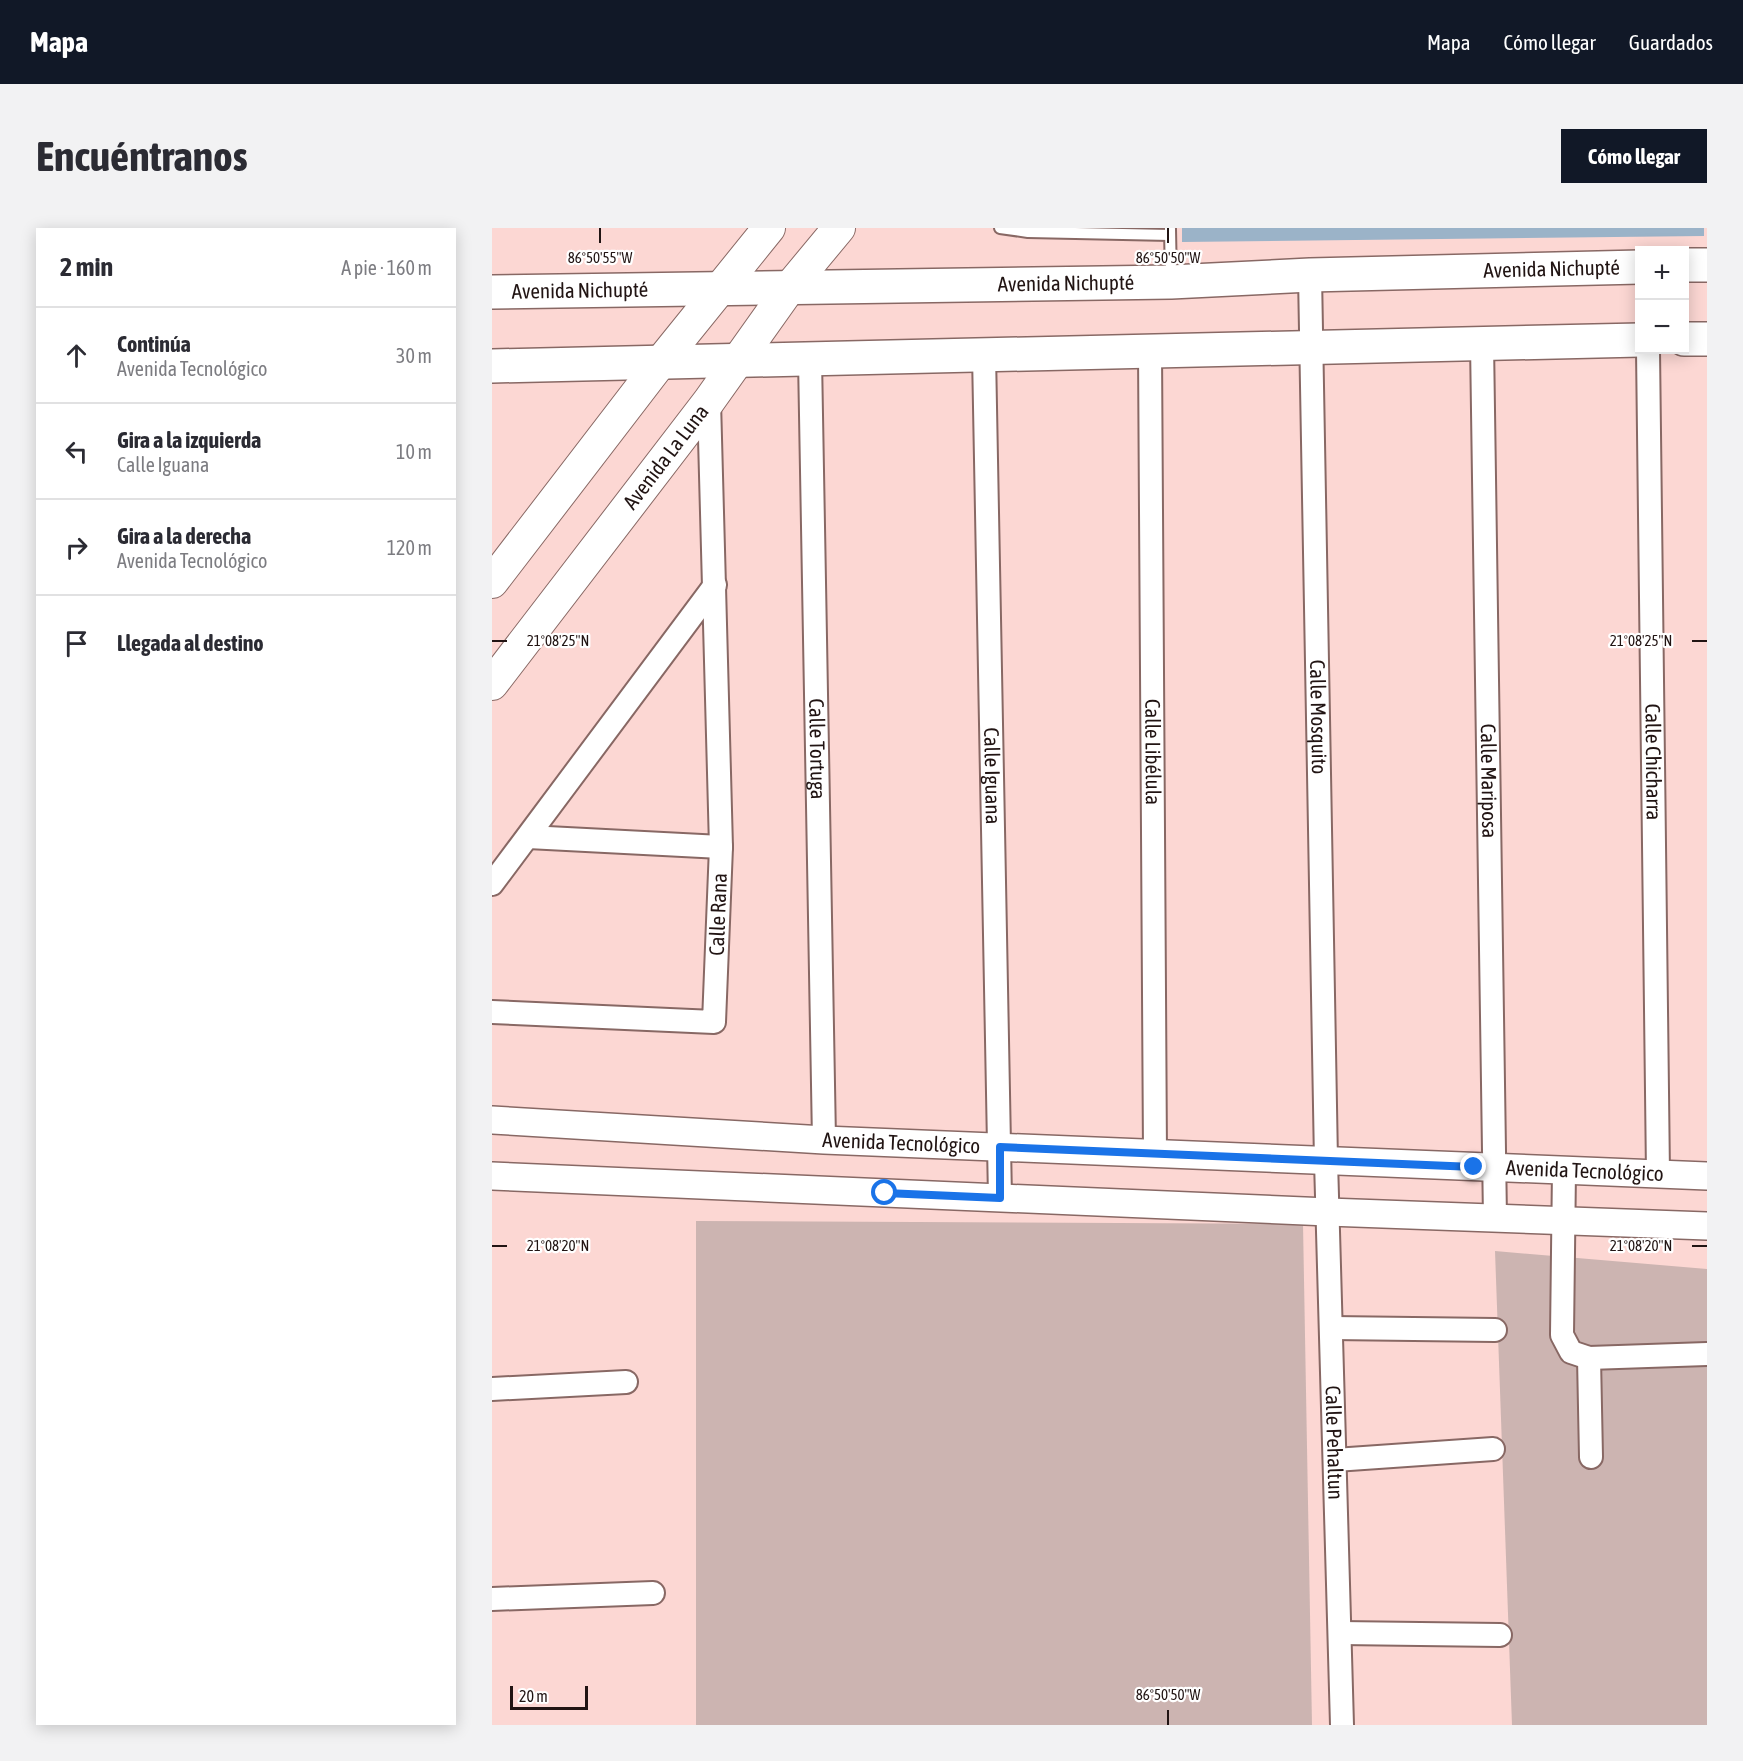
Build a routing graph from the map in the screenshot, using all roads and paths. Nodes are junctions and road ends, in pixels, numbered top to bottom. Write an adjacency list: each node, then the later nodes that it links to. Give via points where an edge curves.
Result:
1 (769, 228): 11 (main road)
2 (839, 228): 10 (main road, Avenida La Luna)
3 (1000, 228): 4 (lane, via 1028,232)
4 (1170, 231): 9 (lane)
5 (1689, 265): 6 (main road)
6 (1707, 265)
7 (1635, 267): 8 (main road, Avenida Nichupté)
8 (1310, 275): 9 (main road, Avenida Nichupté); 17 (street, Calle Mosquito)
9 (1171, 282): 10 (main road, Avenida Nichupté)
10 (790, 287): 11 (main road, Avenida Nichupté); 22 (main road, Avenida La Luna)
11 (720, 289): 12 (main road, Avenida Nichupté); 23 (main road)
12 (492, 292)
13 (1689, 339): 14 (main road)
14 (1707, 339)
15 (1635, 340): 16 (main road)
16 (1482, 343): 17 (main road); 38 (street, Calle Mariposa)
17 (1311, 347): 18 (main road); 37 (street, Calle Mosquito)
18 (1150, 350): 19 (main road); 36 (street, Calle Libélula)
19 (984, 354): 21 (main road); 35 (street, Calle Iguana)
20 (1648, 354): 40 (street, Calle Chicharra)
21 (810, 359): 22 (main road); 34 (street, Calle Tortuga)
22 (739, 360): 23 (main road); 25 (main road, Avenida La Luna)
23 (660, 363): 24 (main road); 26 (main road)
24 (492, 366)
25 (709, 401): 27 (street, Calle Rana); 28 (main road, Avenida La Luna)
26 (492, 582)
27 (715, 585): 29 (street); 30 (street, Calle Rana)
28 (492, 684)
29 (528, 837): 30 (street); 31 (street)
30 (721, 847): 32 (street, Calle Rana, via 714,1022)
31 (492, 884)
32 (492, 1012)
33 (492, 1120): 34 (street, Avenida Tecnológico)
34 (824, 1140): 35 (street, Avenida Tecnológico)
35 (1000, 1147): 36 (street, Avenida Tecnológico); 43 (street, Calle Iguana)
36 (1155, 1154): 37 (street, Avenida Tecnológico)
37 (1326, 1161): 38 (street, Avenida Tecnológico); 44 (street, Calle Pehaltun)
38 (1495, 1168): 39 (street, Avenida Tecnológico); 45 (street, Calle Mariposa)
39 (1564, 1170): 40 (street, Avenida Tecnológico); 46 (street)
40 (1658, 1174): 42 (street, Avenida Tecnológico)
41 (492, 1176): 43 (street)
42 (1707, 1176)
43 (1000, 1198): 44 (street)
44 (1328, 1212): 45 (street); 48 (street, Calle Pehaltun)
45 (1495, 1218): 46 (street)
46 (1563, 1221): 47 (street); 51 (street, via 1562,1335 1571,1352)
47 (1707, 1226)
48 (1332, 1328): 49 (street); 56 (street, Calle Pehaltun)
49 (1495, 1330)
50 (1707, 1354): 51 (street)
51 (1588, 1358): 55 (street)
52 (626, 1382): 53 (street)
53 (492, 1389)
54 (1493, 1449): 56 (street)
55 (1591, 1457)
56 (1335, 1460): 59 (street, Calle Pehaltun)
57 (652, 1593): 58 (street)
58 (492, 1599)
59 (1340, 1633): 60 (street); 61 (street, Calle Pehaltun)
60 (1500, 1635)
61 (1342, 1725)

